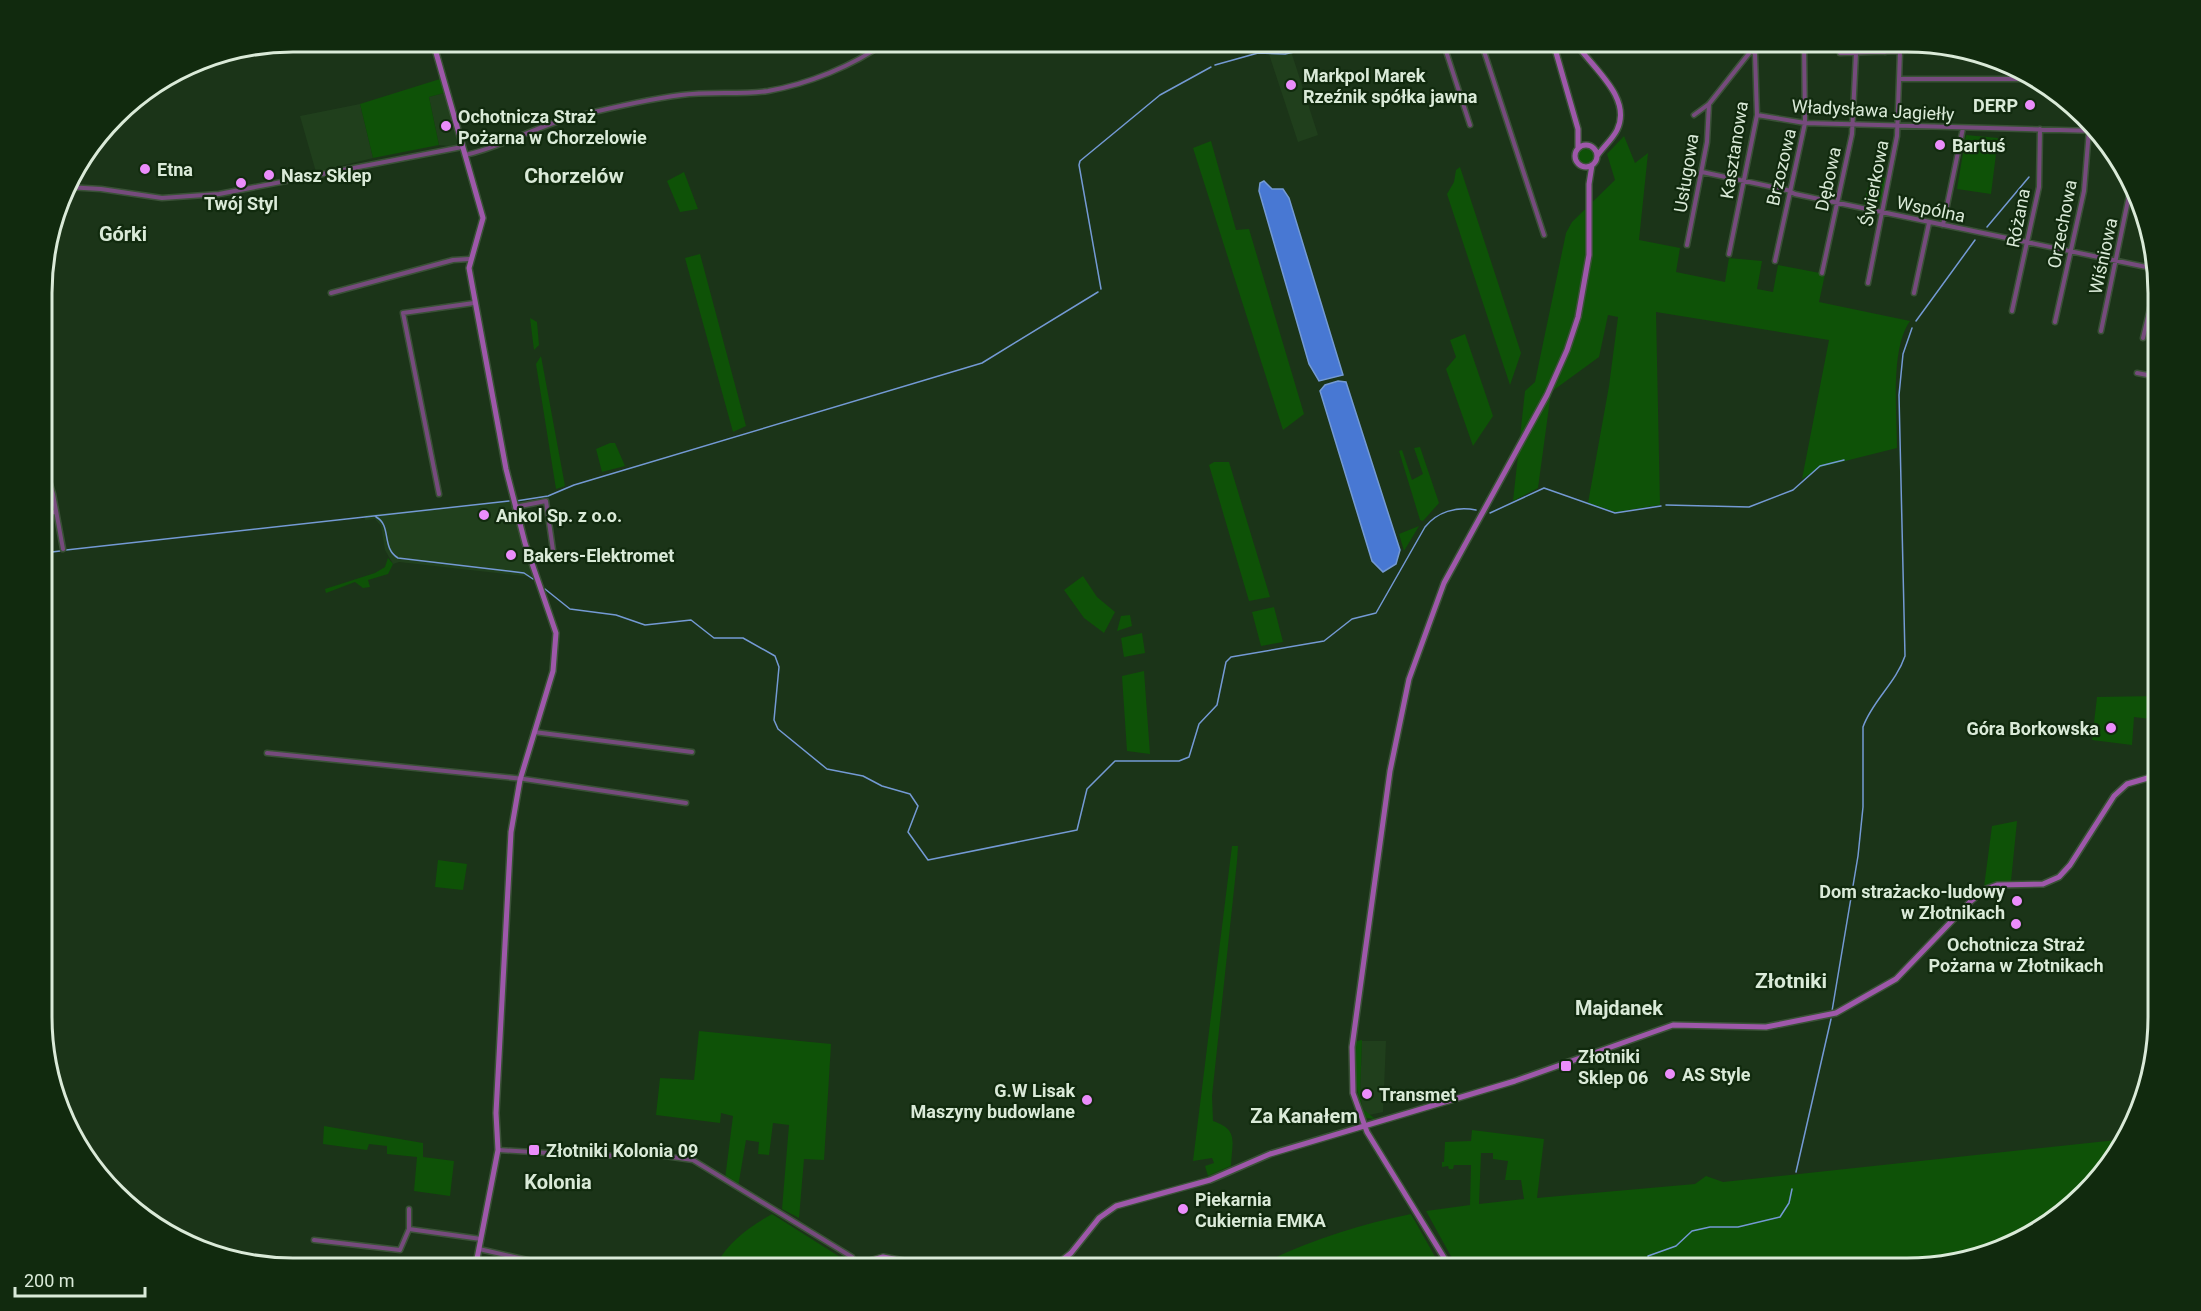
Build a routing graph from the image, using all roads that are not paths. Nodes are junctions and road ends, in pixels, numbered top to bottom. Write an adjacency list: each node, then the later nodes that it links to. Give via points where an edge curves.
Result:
1 (436, 52): 30 (street)
2 (868, 52): 32 (street, via 792,85 766,91 678,95 598,112 559,121)
3 (1446, 52): 20 (street)
4 (1483, 52): 46 (street)
5 (1555, 52): 24 (street)
6 (1582, 52): 28 (street, via 1618,101 1619,126)
7 (1750, 52): 16 (street)
8 (1754, 52): 18 (street, Kasztanowa)
9 (1804, 52): 19 (street, Brzozowa)
10 (1840, 52): 13 (street)
11 (1885, 52): 12 (street); 13 (street)
12 (1900, 52): 14 (street, Świerkowa)
13 (1856, 53): 21 (street, Dębowa)
14 (1901, 79): 15 (street); 22 (street, Świerkowa)
15 (2018, 79)
16 (1709, 104): 17 (street); 36 (street, Usługowa)
17 (1694, 115)
18 (1757, 115): 19 (street, Władysława Jagiełły); 37 (street, Kasztanowa)
19 (1805, 123): 21 (street, Władysława Jagiełły); 40 (street, Brzozowa)
20 (1470, 125)
21 (1853, 125): 22 (street, Władysława Jagiełły); 42 (street, Dębowa)
22 (1899, 127): 23 (street, Władysława Jagiełły); 43 (street, Świerkowa)
23 (1963, 128): 25 (street, Władysława Jagiełły); 45 (street)
24 (1578, 129): 29 (street); 31 (street)
25 (2040, 129): 26 (street, Władysława Jagiełły); 47 (street, Różana, via 2039,187)
26 (2084, 130)
27 (2088, 134): 49 (street, Orzechowa, via 2084,191)
28 (1608, 143): 29 (street); 33 (street)
29 (1590, 146): 31 (street); 33 (street)
30 (462, 147): 32 (street); 39 (street, via 219,194 162,198)
31 (1578, 148): 35 (street, via 1575,158)
32 (464, 155): 51 (street, via 483,218)
33 (1597, 156): 34 (street)
34 (1592, 165): 35 (street); 38 (street)
35 (1582, 166): 38 (street)
36 (1701, 172): 37 (street, Wspólna); 48 (street, Usługowa)
37 (1744, 181): 40 (street, Wspólna); 50 (street, Kasztanowa)
38 (1589, 184): 80 (street, via 1589,255 1578,317 1567,350 1547,395 1444,583 1417,651 1399,718 1352,1047 1353,1094)
39 (77, 188)
40 (1791, 192): 42 (street, Wspólna); 52 (street, Brzozowa)
41 (2129, 198): 53 (street, Wiśniowa)
42 (1837, 203): 43 (street, Wspólna); 55 (street, Dębowa)
43 (1882, 213): 44 (street, Wspólna); 56 (street, Świerkowa)
44 (1929, 223): 45 (street, Wspólna); 58 (street)
45 (1943, 225): 47 (street, Wspólna)
46 (1544, 235)
47 (2027, 243): 49 (street, Wspólna); 60 (street, Różana)
48 (1687, 246)
49 (2071, 252): 53 (street, Wspólna); 62 (street, Orzechowa)
50 (1729, 254)
51 (469, 259): 57 (street); 59 (street)
52 (1775, 261)
53 (2115, 261): 54 (street, Wspólna); 63 (street, Wiśniowa)
54 (2147, 267)
55 (1822, 273)
56 (1868, 283)
57 (331, 293)
58 (1914, 293)
59 (474, 303): 67 (street, via 403,313); 69 (street)
60 (2012, 311)
61 (2148, 317): 64 (street)
62 (2055, 321)
63 (2101, 331)
64 (2143, 339)
65 (2137, 373): 66 (street)
66 (2148, 375)
67 (439, 495)
68 (52, 496): 71 (street)
69 (514, 507): 73 (street, via 546,501); 74 (street, via 556,633 554,671)
70 (52, 512): 71 (street)
71 (56, 512): 72 (street)
72 (63, 549)
73 (553, 550)
74 (533, 732): 75 (street); 78 (street)
75 (692, 752)
76 (267, 753): 78 (street)
77 (2148, 779): 80 (street, via 2127,784 2114,795 2059,877 2037,885 2004,884 1986,889 1896,979 1836,1013 1766,1027 1673,1025 1515,1081)
78 (520, 780): 79 (street); 81 (street, via 511,832 496,1113)
79 (686, 803)
80 (1364, 1126): 90 (street, via 1270,1154 1210,1180 1116,1206 1099,1218); 91 (street)
81 (498, 1150): 84 (street); 89 (street, via 597,1156 651,1154 693,1160)
82 (410, 1209): 83 (street)
83 (409, 1229): 84 (street); 85 (street, via 400,1250)
84 (481, 1239): 86 (street)
85 (314, 1240)
86 (479, 1249): 87 (street); 88 (street)
87 (477, 1258)
88 (519, 1258)
89 (852, 1258)
90 (1064, 1258)
91 (1444, 1258)

